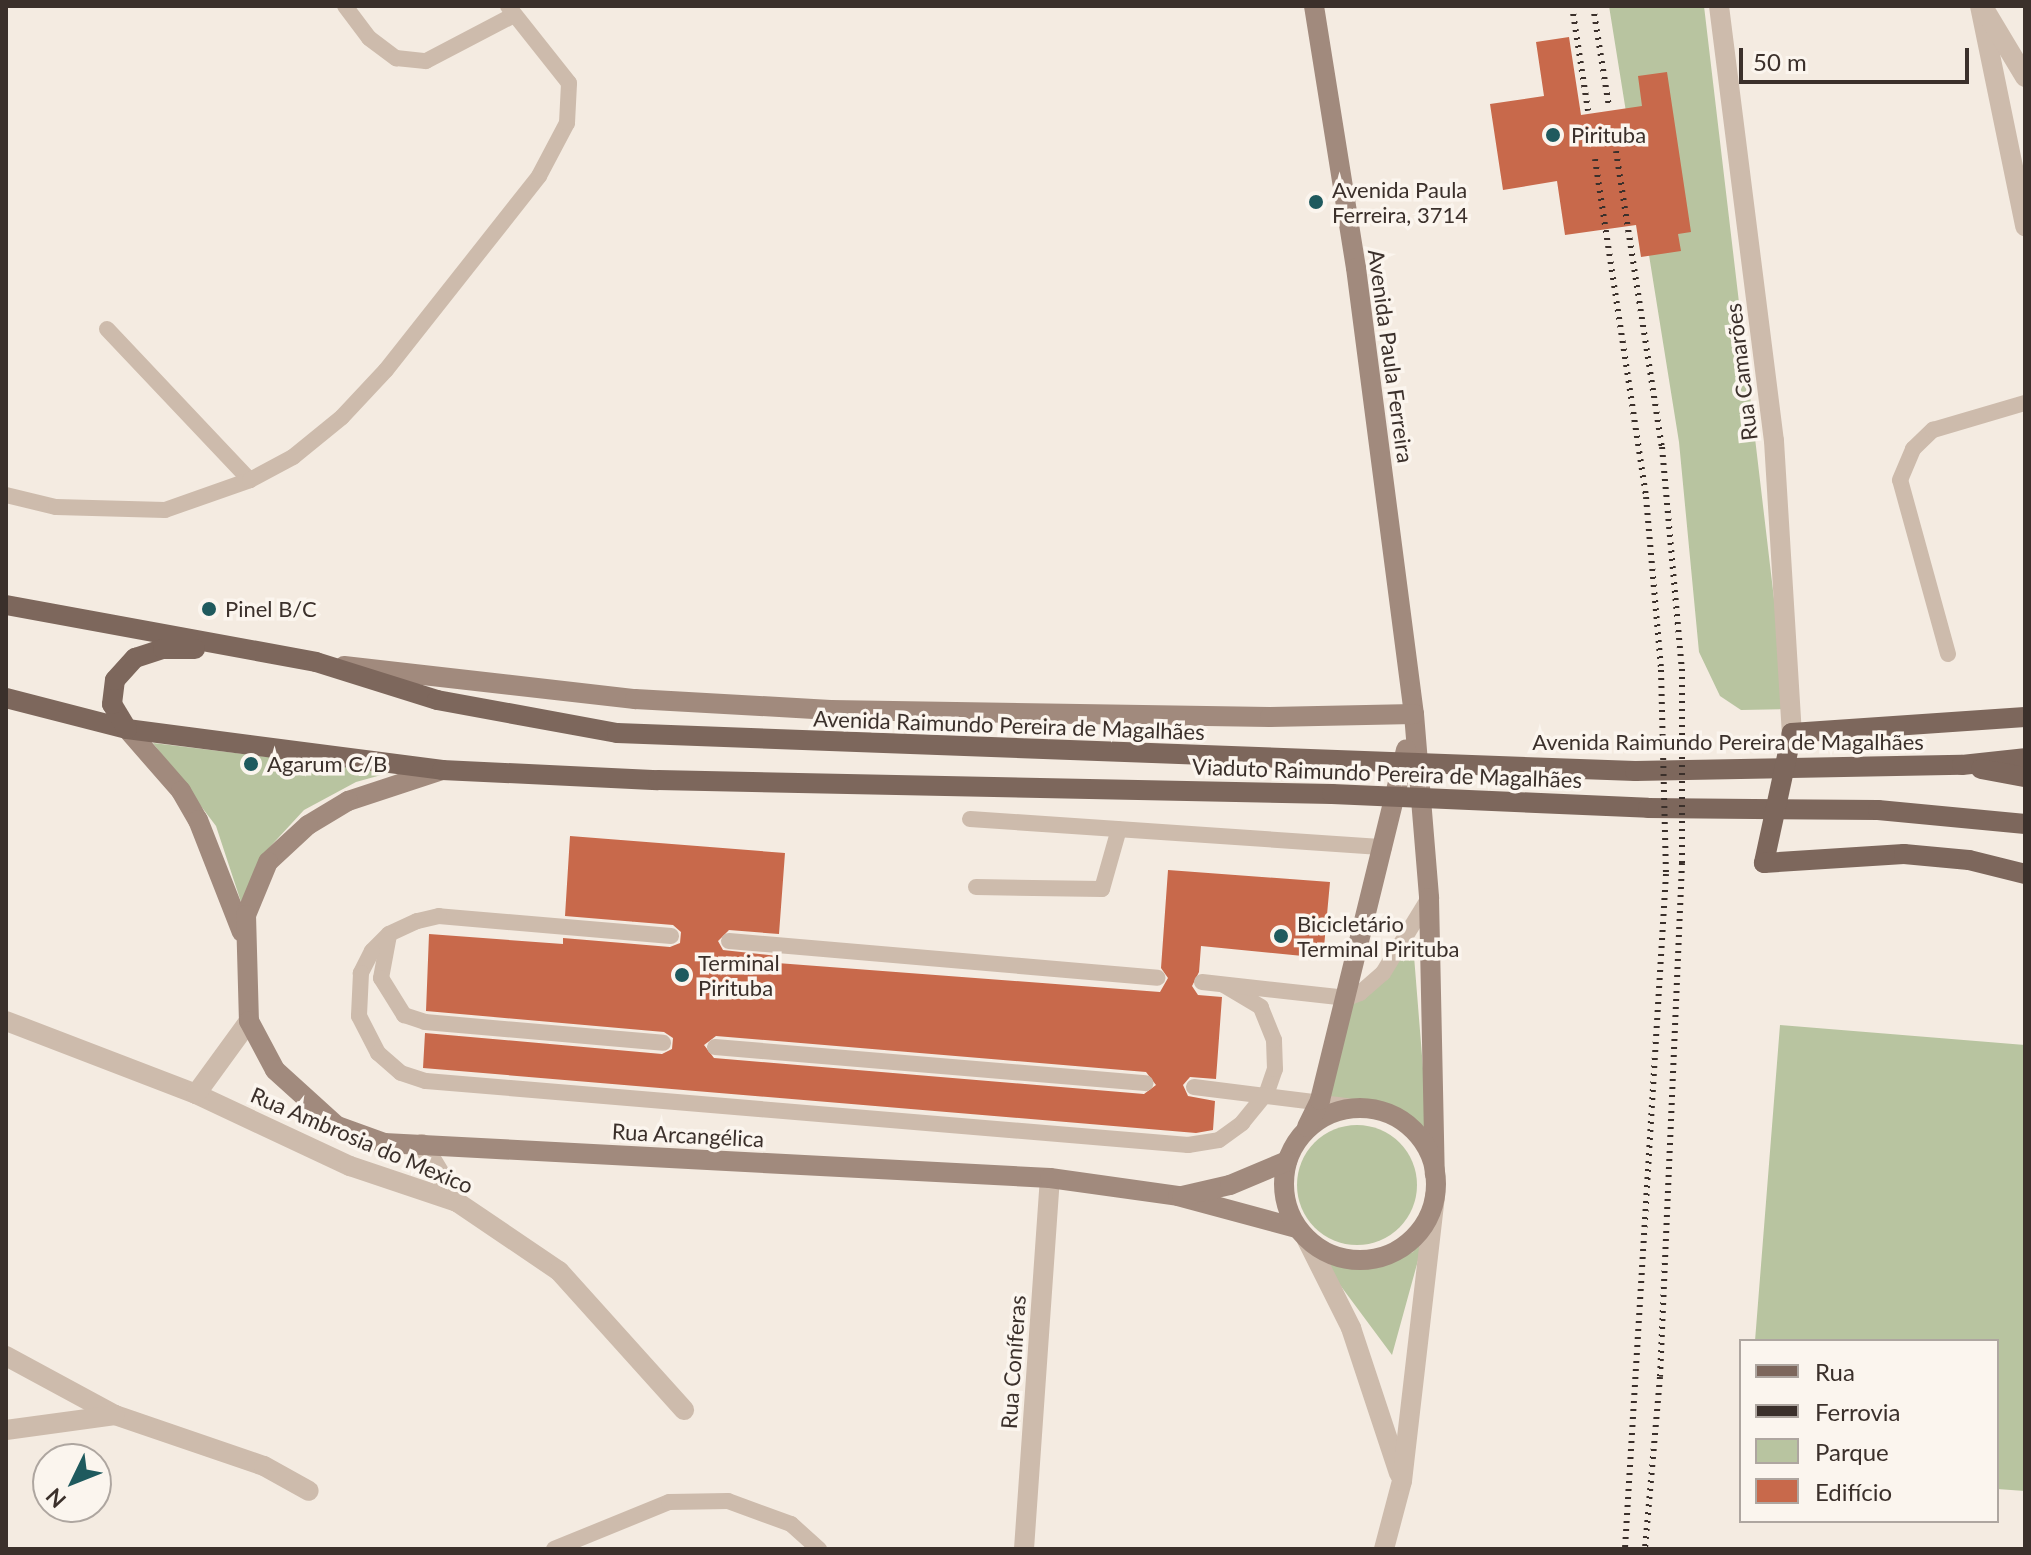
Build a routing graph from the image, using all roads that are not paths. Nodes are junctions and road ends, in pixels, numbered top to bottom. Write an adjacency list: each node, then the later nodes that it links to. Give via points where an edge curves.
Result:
1 (345, 6): 5 (lane, via 369,38 396,58 426,61)
2 (1314, 6): 18 (main road, Avenida Paula Ferreira, via 1356,268)
3 (1719, 6): 21 (street, Rua Camarões, via 1774,441)
4 (1982, 6): 6 (street); 7 (street)
5 (511, 11): 11 (lane, via 569,83 567,123 539,176 386,370 342,417 293,457)
6 (2025, 77)
7 (2020, 176): 8 (street)
8 (2025, 226)
9 (107, 329): 11 (lane)
10 (2025, 403): 15 (lane, via 1933,430 1913,449 1900,480)
11 (250, 480): 12 (lane, via 165,510 56,507)
12 (6, 495)
13 (6, 605): 14 (main road, Avenida Raimundo Pereira de Magalhães)
14 (255, 650): 16 (main road, Avenida Raimundo Pereira de Magalhães); 20 (main road, via 163,649 135,658 115,680 112,704)
15 (1948, 654)
16 (316, 662): 18 (main road, via 635,699 831,710); 22 (main road, Avenida Raimundo Pereira de Magalhães, via 373,683 509,716 617,733 761,742 1635,771)
17 (6, 698): 20 (main road)
18 (1414, 714): 27 (main road); 30 (main road, Avenida Paula Ferreira)
19 (2025, 717): 21 (main road)
20 (127, 729): 23 (main road); 33 (main road, via 192,810 214,853)
21 (1792, 733): 28 (main road, via 1764,863 1904,854 1969,860)
22 (2020, 768)
23 (442, 770): 25 (main road, Viaduto Raimundo Pereira de Magalhães, via 1332,794 1648,808 1878,810); 33 (main road, via 348,801 286,841 254,889)
24 (970, 819): 26 (lane)
25 (2023, 824)
26 (1119, 829): 27 (lane); 29 (lane, via 1102,889)
27 (1384, 847): 38 (main road)
28 (2025, 874)
29 (976, 887)
30 (1429, 898): 38 (lane, via 1383,973); 52 (main road, Avenida Paula Ferreira)
31 (389, 934): 32 (lane, via 439,916); 41 (lane, via 381,978 404,1015 425,1022); 45 (lane, via 361,973 359,1016 378,1053 401,1073 426,1081 1188,1145 1219,1140)
32 (671, 936)
33 (245, 941): 40 (main road)
34 (729, 941): 35 (lane)
35 (1157, 978)
36 (1202, 982): 37 (lane)
37 (1224, 985): 38 (lane); 45 (lane, via 1246,994 1269,1020 1276,1054)
38 (1347, 998): 47 (main road)
39 (6, 1021): 46 (street, Rua Ambrosia do Mexico)
40 (249, 1021): 46 (street); 50 (main road, Rua Arcangélica, via 275,1070 337,1126 384,1143)
41 (663, 1043)
42 (715, 1047): 43 (lane)
43 (1145, 1083)
44 (1194, 1087): 45 (lane)
45 (1267, 1092): 47 (lane)
46 (196, 1094): 56 (street, Rua Ambrosia do Mexico, via 350,1166)
47 (1320, 1100): 48 (lane); 49 (main road)
48 (1362, 1108): 49 (main road, via 1341,1110); 52 (main road, via 1402,1120 1424,1144)
49 (1306, 1130): 51 (main road)
50 (422, 1144): 53 (main road, Rua Arcangélica); 56 (street)
51 (1287, 1161): 55 (main road, Rua Arcangélica, via 1230,1185); 57 (main road, via 1287,1206)
52 (1435, 1174): 54 (main road)
53 (1050, 1178): 55 (main road, Rua Arcangélica); 66 (street, Rua Coníferas)
54 (1435, 1195): 57 (main road, via 1416,1236 1377,1258 1332,1254); 62 (street)
55 (1178, 1196): 57 (main road, Rua Arcangélica)
56 (457, 1202): 59 (street, Rua Ambrosia do Mexico, via 559,1271)
57 (1302, 1233): 62 (street, via 1351,1328)
58 (6, 1356): 60 (street)
59 (684, 1410)
60 (115, 1415): 61 (street); 63 (street, via 264,1466)
61 (6, 1430)
62 (1402, 1481): 67 (street)
63 (309, 1491)
64 (554, 1549): 65 (lane, via 669,1502 728,1501 791,1524)
65 (819, 1549)
66 (1024, 1549)
67 (1384, 1549)

